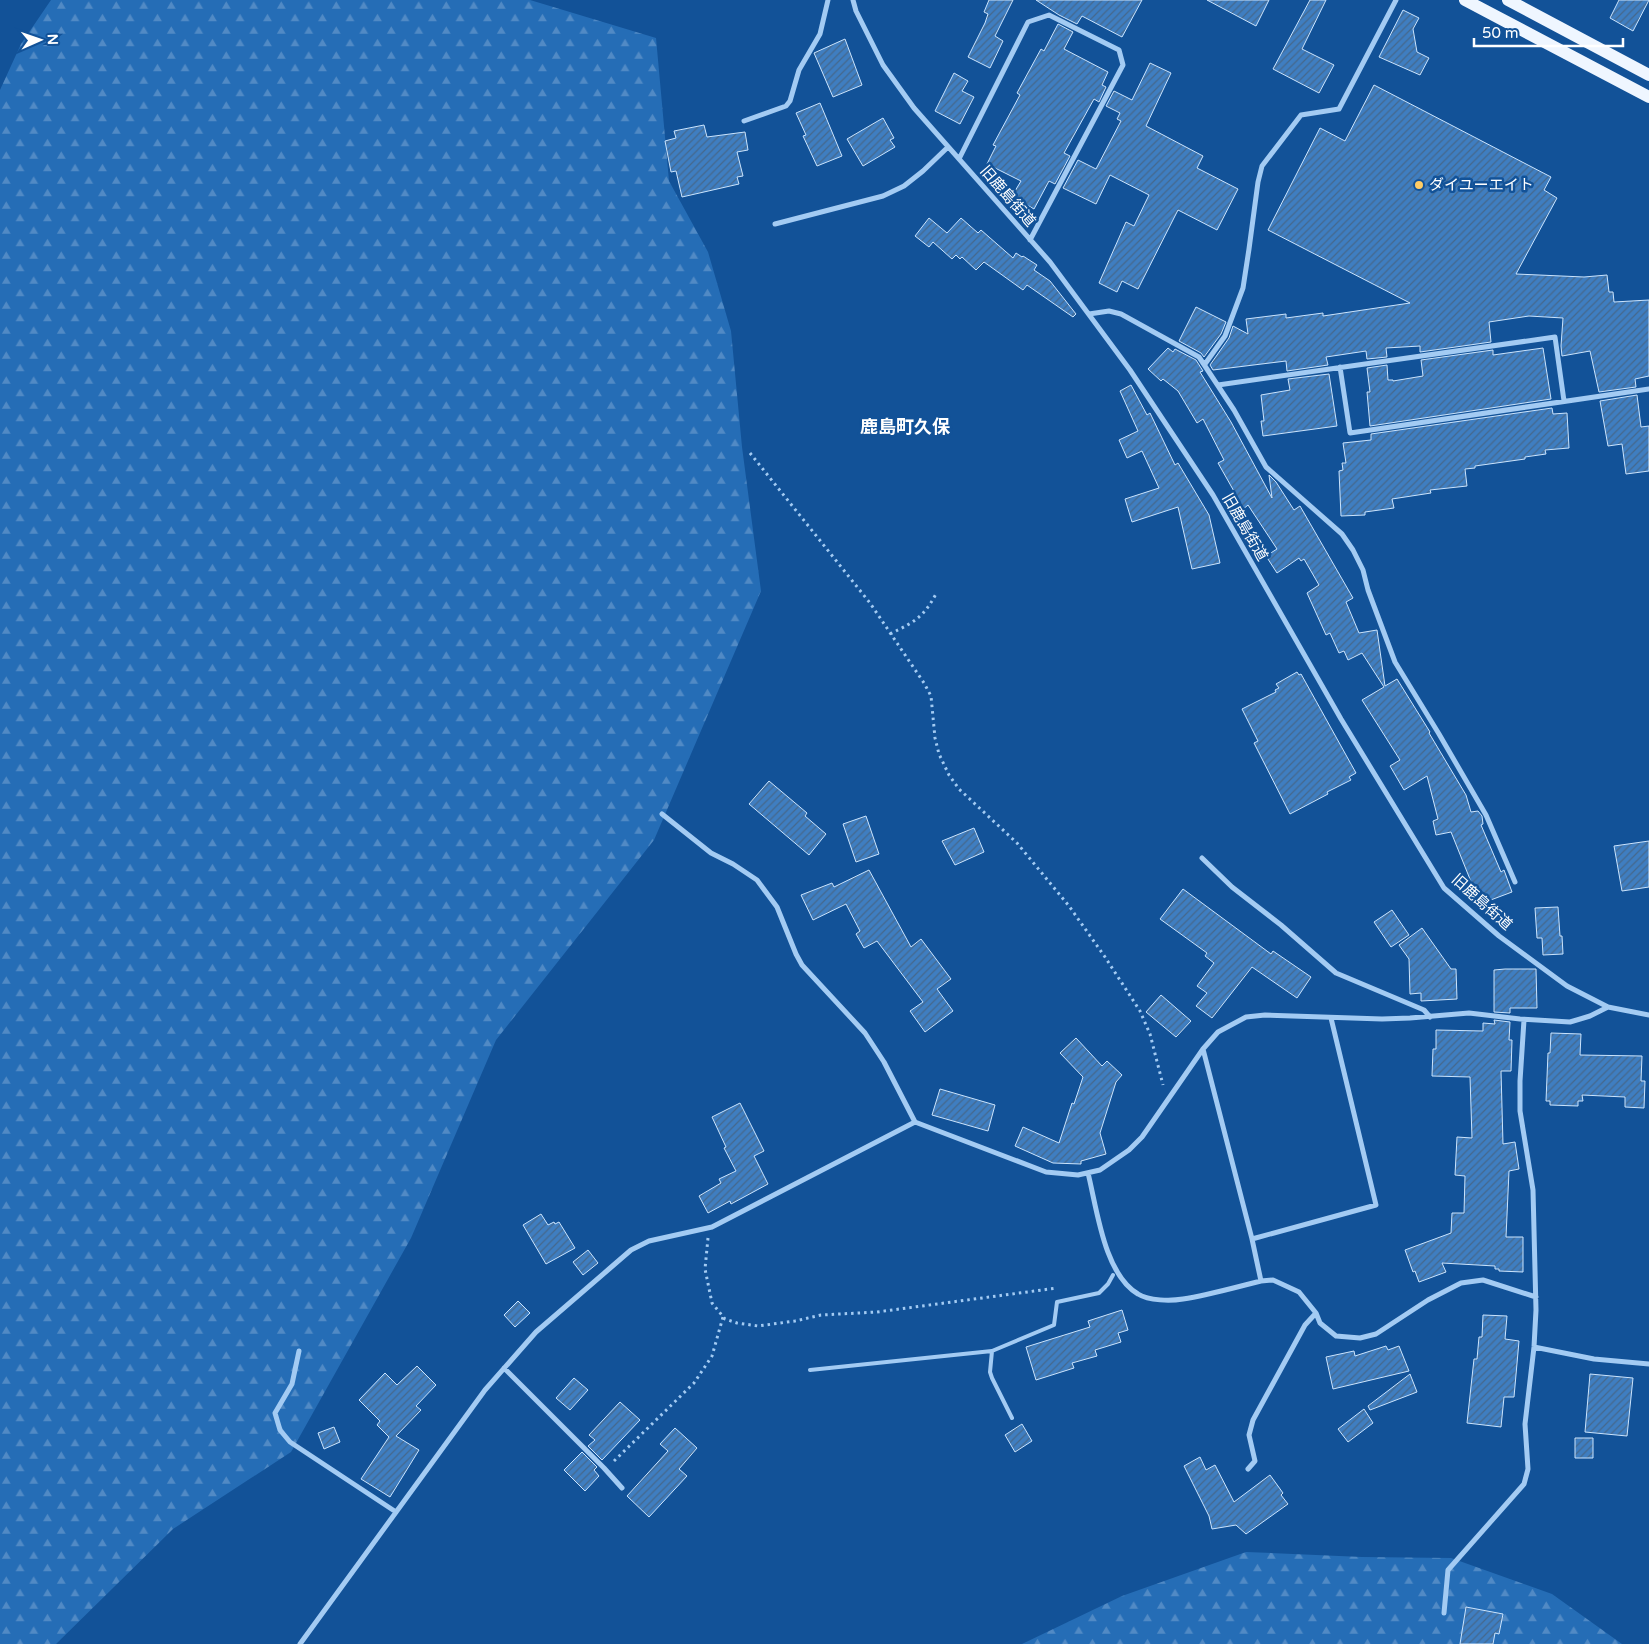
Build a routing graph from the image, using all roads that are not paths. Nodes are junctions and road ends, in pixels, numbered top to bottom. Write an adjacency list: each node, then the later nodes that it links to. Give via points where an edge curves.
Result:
1 (828, 0): 8 (street, via 820,34 799,70 790,101 786,106)
2 (853, 0): 9 (street, 旧鹿島街道, via 882,66)
3 (1396, 0): 14 (street, via 1339,109 1301,115 1262,166 1243,288 1225,336)
4 (1465, 0): 7 (main road)
5 (1508, 0): 6 (main road)
6 (1649, 75)
7 (1649, 97)
8 (744, 121)
9 (948, 147): 10 (street, 旧鹿島街道); 11 (street, via 904,186 884,196)
10 (959, 159): 12 (street, 旧鹿島街道); 12 (street, via 1028,22 1049,15 1119,50 1123,64)
11 (775, 224)
12 (1030, 240): 13 (street, 旧鹿島街道)
13 (1089, 314): 14 (street, via 1109,311 1121,314 1194,353); 22 (street, 旧鹿島街道, via 1213,496 1341,720 1444,888 1499,936 1567,986)
14 (1205, 364): 16 (street)
15 (1340, 367): 16 (street); 18 (street, via 1350,433); 18 (street, via 1555,336)
16 (1218, 385): 21 (street, via 1266,467 1342,534 1353,550 1395,662 1486,815)
17 (1649, 389): 18 (street)
18 (1564, 402)
19 (662, 814): 28 (street, via 711,853 757,880 777,907 802,965 865,1033)
20 (1202, 858): 24 (street, via 1336,973 1424,1010)
21 (1515, 882)
22 (1608, 1007): 23 (street, 旧鹿島街道); 26 (street, via 1570,1022)
23 (1649, 1015)
24 (1430, 1017): 25 (street); 26 (street, via 1469,1013)
25 (1331, 1018): 27 (street, via 1246,1017 1218,1032); 30 (street, via 1376,1205)
26 (1524, 1020): 33 (street, via 1520,1111 1533,1190)
27 (1203, 1049): 29 (street, via 1142,1137 1100,1170); 30 (street)
28 (915, 1122): 29 (street, via 1046,1172); 39 (street, via 709,1228 649,1241 631,1250 536,1332)
29 (1088, 1173): 32 (street, via 1113,1265 1121,1280 1139,1295 1163,1300 1183,1299)
30 (1252, 1240): 32 (street)
31 (1113, 1275): 37 (lane, via 1099,1292 1057,1302 1054,1326)
32 (1261, 1280): 34 (street, via 1273,1280 1299,1292)
33 (1536, 1297): 34 (street, via 1483,1280 1461,1282 1376,1334 1360,1338 1336,1336 1320,1323); 35 (street)
34 (1316, 1313): 42 (street, via 1305,1325 1253,1420 1249,1435 1255,1461)
35 (1534, 1347): 38 (street, via 1594,1359); 45 (street, via 1525,1424 1528,1469 1524,1484 1448,1570)
36 (299, 1351): 44 (street, via 292,1384 275,1413 283,1436)
37 (992, 1352): 40 (lane); 41 (lane, via 990,1372)
38 (1649, 1364)
39 (504, 1368): 43 (street); 44 (street)
40 (810, 1370)
41 (1012, 1418)
42 (1248, 1469)
43 (622, 1488)
44 (396, 1512): 46 (street)
45 (1444, 1613)
46 (300, 1644)

